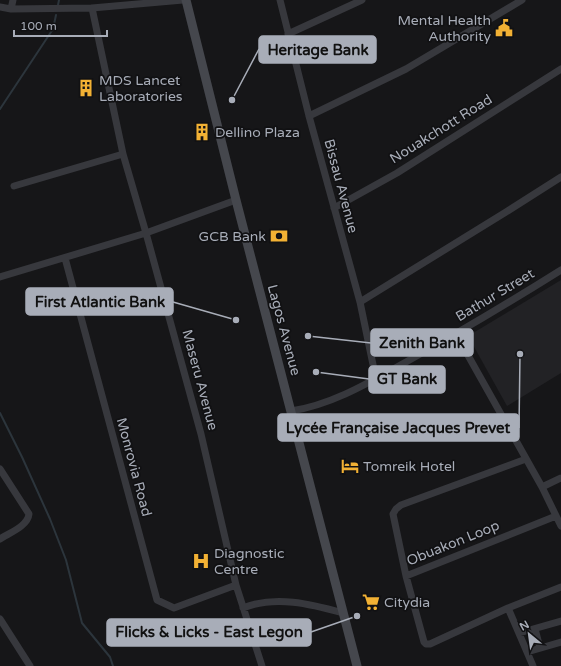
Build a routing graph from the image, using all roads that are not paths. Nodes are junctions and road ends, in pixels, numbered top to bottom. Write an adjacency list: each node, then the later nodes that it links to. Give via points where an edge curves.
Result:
1 (13, 0): 8 (street)
2 (184, 0): 7 (street); 15 (street, Lagos Avenue)
3 (280, 0): 9 (street, Bissau Avenue)
4 (362, 0): 9 (street)
5 (522, 0): 11 (street, via 406,69)
6 (0, 7): 8 (street)
7 (92, 8): 8 (street); 12 (street, Maseru Avenue)
8 (11, 9)
9 (288, 34): 11 (street, Bissau Avenue)
10 (561, 69): 16 (street, Nouakchott Road, via 397,173)
11 (309, 116): 16 (street, Bissau Avenue)
12 (123, 154): 14 (street); 17 (street, Maseru Avenue)
13 (561, 177): 21 (street)
14 (14, 186)
15 (236, 200): 17 (street); 24 (street, Lagos Avenue)
16 (334, 208): 21 (street, Bissau Avenue)
17 (146, 233): 18 (street); 33 (street, Maseru Avenue, via 201,434)
18 (65, 258): 20 (street); 33 (street, Monrovia Road, via 157,600 174,608)
19 (561, 270): 22 (street, Bathur Street)
20 (0, 277)
21 (360, 302): 23 (street, Bissau Avenue)
22 (456, 334): 23 (street, Bathur Street); 25 (street)
23 (376, 379): 24 (street, Bathur Street, via 307,408)
24 (291, 410): 37 (street, Lagos Avenue)
25 (526, 459): 28 (street); 32 (street, via 396,509 393,514)
26 (0, 469): 31 (street, via 29,514 29,519)
27 (561, 478): 28 (street)
28 (542, 487): 29 (street)
29 (556, 516): 30 (street); 32 (street, Obuakon Loop)
30 (561, 526)
31 (0, 540)
32 (406, 576): 36 (street, Obuakon Loop, via 426,644)
33 (236, 586): 35 (street, Maseru Avenue)
34 (561, 587): 36 (street, Obuakon Loop)
35 (243, 608): 37 (street, via 270,602 291,601); 46 (street, Maseru Avenue)
36 (508, 608): 41 (street)
37 (343, 612): 47 (street, Lagos Avenue)
38 (0, 619): 45 (street)
39 (561, 621): 40 (street)
40 (535, 629): 41 (street); 43 (street)
41 (519, 633): 44 (street)
42 (561, 642): 43 (street)
43 (540, 648): 44 (street)
44 (527, 652): 48 (street)
45 (30, 666)
46 (262, 666)
47 (357, 666)
48 (533, 666)

